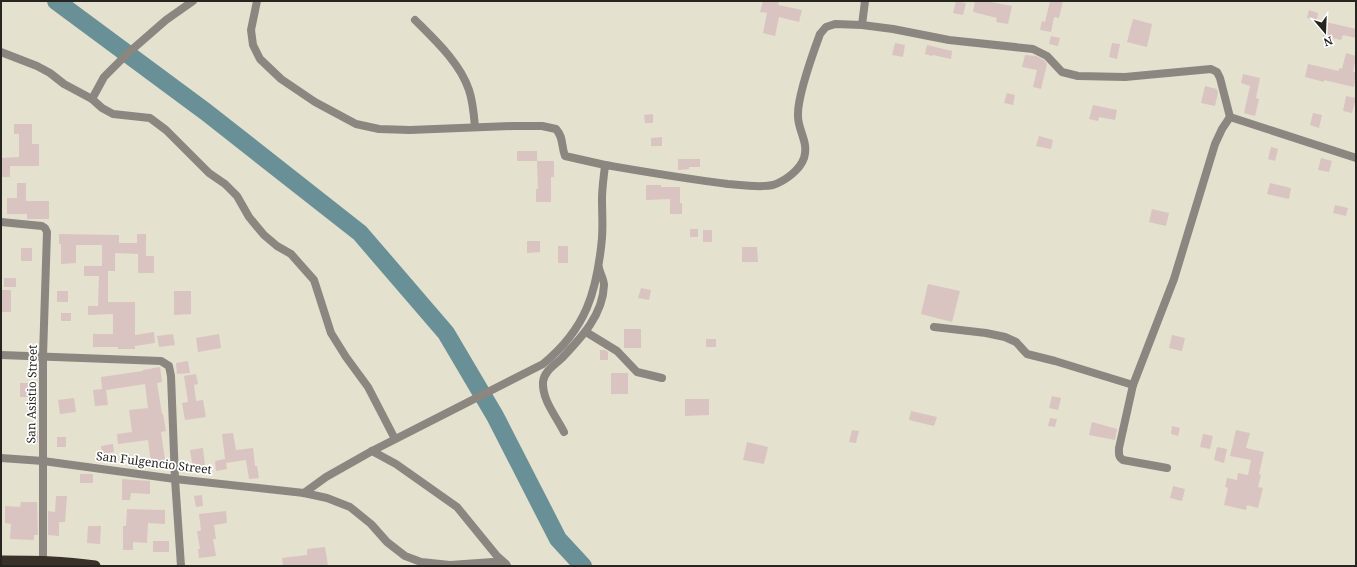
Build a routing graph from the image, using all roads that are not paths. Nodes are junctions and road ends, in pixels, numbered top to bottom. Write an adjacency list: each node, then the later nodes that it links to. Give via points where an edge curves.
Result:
1 (193, 1): 7 (street, via 127,54 104,77)
2 (257, 1): 9 (street, via 251,30 252,45 260,59 281,79 315,102 356,124 379,129)
3 (864, 1): 5 (street)
4 (415, 20): 9 (street, via 442,48 463,76 472,102)
5 (862, 25): 8 (street, via 949,40 1033,49 1047,56 1062,72 1078,76 1125,77 1211,69 1217,72 1220,78); 11 (street, via 835,24 826,27 820,34 799,106 804,158 784,181 771,185 745,185 692,180)
6 (1, 52): 7 (street, via 37,66)
7 (92, 99): 21 (street, via 114,114 150,118 166,130 209,173 237,196 249,217 264,235 291,254 314,280 331,333)
8 (1230, 117): 10 (street); 19 (street, via 1215,144 1174,279)
9 (475, 127): 11 (street, via 556,128 562,139 565,156)
10 (1356, 158)
11 (605, 165): 13 (street, via 602,238)
12 (1, 222): 17 (street, San Asistio Street, via 42,226 47,232)
13 (598, 267): 15 (street, via 604,284 603,295 596,317); 21 (street, via 592,296 582,318 556,353 543,364)
14 (934, 327): 19 (street, via 1005,337 1016,342 1027,354)
15 (586, 332): 18 (street, via 617,351 637,372); 20 (street, via 545,375 548,403)
16 (1, 354): 17 (street)
17 (43, 356): 24 (street, San Asistio Street); 26 (street, via 161,361 169,366 172,376)
18 (662, 378)
19 (1134, 385): 25 (street, via 1119,454 1123,460)
20 (564, 432)
21 (399, 438): 22 (street)
22 (372, 451): 27 (street, via 326,477); 32 (street, via 396,464 457,507)
23 (1, 458): 24 (street, San Fulgencio Street)
24 (43, 461): 26 (street, San Fulgencio Street); 29 (street, San Asistio Street)
25 (1167, 468)
26 (176, 479): 27 (street, San Fulgencio Street); 31 (street)
27 (304, 493): 32 (street, San Fulgencio Street, via 350,507 405,556 421,562 450,565 493,562)
28 (1, 561): 29 (highway)
29 (43, 561): 30 (highway)
30 (95, 566)
31 (181, 566)
32 (507, 566)

